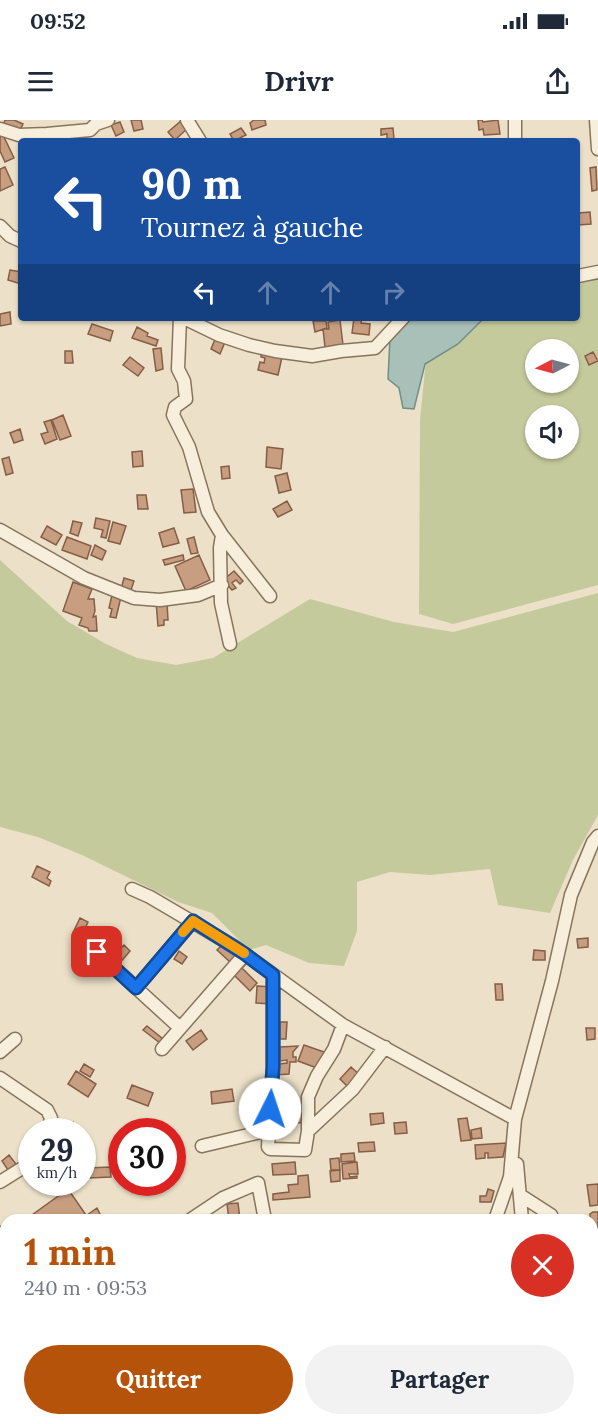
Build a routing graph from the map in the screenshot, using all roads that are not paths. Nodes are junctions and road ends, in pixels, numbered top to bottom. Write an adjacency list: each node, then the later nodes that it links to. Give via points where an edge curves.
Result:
1 (108, 120): 5 (street, via 90,130 47,134 19,135)
2 (187, 120): 6 (street)
3 (515, 120): 7 (street)
4 (596, 120): 8 (street)
5 (0, 129)
6 (198, 138)
7 (515, 138)
8 (598, 149)
9 (0, 226): 10 (street)
10 (18, 240)
11 (598, 272): 12 (street)
12 (580, 276)
13 (182, 321): 17 (street, via 178,369 187,394 173,415 189,447 208,512)
14 (189, 321): 15 (street, via 249,345 312,356 375,348)
15 (400, 321)
16 (0, 530): 18 (street, via 84,578 134,598 160,600 198,595)
17 (222, 536): 18 (street); 19 (street)
18 (222, 585): 20 (street, via 221,603)
19 (270, 596)
20 (230, 644)
21 (598, 836): 36 (street, via 571,895)
22 (132, 889): 23 (street)
23 (193, 921): 25 (street); 27 (street)
24 (97, 952): 27 (street)
25 (245, 954): 26 (street); 29 (street)
26 (273, 975): 28 (street); 37 (street)
27 (136, 988): 29 (street)
28 (343, 1025): 31 (street); 38 (street, via 308,1097)
29 (180, 1028): 32 (street)
30 (15, 1039): 33 (street)
31 (385, 1047): 36 (street); 38 (street, via 353,1089)
32 (162, 1049)
33 (0, 1052)
34 (0, 1078): 35 (street, via 47,1110)
35 (51, 1118)
36 (515, 1119): 39 (street)
37 (269, 1130): 38 (street, via 270,1149 302,1151 307,1147); 40 (street)
38 (308, 1131)
39 (514, 1133): 43 (street); 46 (street, via 510,1178)
40 (202, 1146)
41 (18, 1171): 42 (street)
42 (0, 1182)
43 (520, 1195): 47 (street); 48 (street)
44 (199, 1214): 45 (street, via 223,1197 258,1183)
45 (264, 1214)
46 (497, 1214)
47 (522, 1214)
48 (549, 1214)

